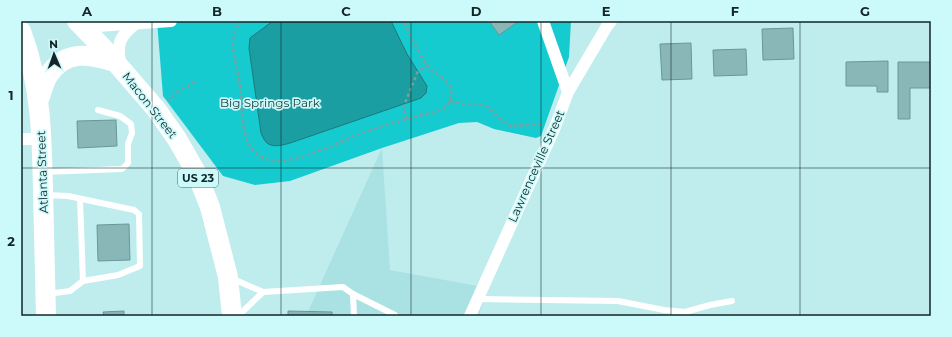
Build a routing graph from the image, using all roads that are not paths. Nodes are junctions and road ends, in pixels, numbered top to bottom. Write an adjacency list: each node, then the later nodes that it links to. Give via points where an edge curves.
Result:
1 (171, 21): 4 (street)
2 (543, 21): 8 (street)
3 (611, 21): 8 (street, Lawrenceville Street)
4 (136, 23): 5 (street); 7 (street, via 127,30 120,41)
5 (80, 24): 7 (main road, Macon Street / US 23)
6 (21, 31): 9 (main road, Atlanta Street)
7 (118, 65): 9 (main road, via 94,56 78,55 68,58 48,76); 16 (main road, Macon Street / US 23, via 156,109 197,174 210,207)
8 (568, 92): 21 (street, Lawrenceville Street, via 555,127)
9 (39, 99): 12 (main road, Atlanta Street)
10 (98, 110): 13 (lane, via 120,116 131,124 128,163 122,169)
11 (21, 139): 12 (street)
12 (42, 139): 13 (main road, Atlanta Street)
13 (43, 172): 14 (main road, Atlanta Street)
14 (43, 195): 15 (lane); 19 (main road, Atlanta Street)
15 (80, 199): 17 (lane); 17 (lane, via 134,210 139,214 140,266 118,275)
16 (228, 276): 18 (lane); 24 (main road, Macon Street / US 23)
17 (83, 281): 19 (lane, via 70,291)
18 (263, 292): 20 (lane, via 343,287); 25 (lane)
19 (46, 294): 23 (main road, Atlanta Street)
20 (353, 294): 26 (lane); 27 (lane)
21 (477, 299): 22 (lane, via 618,301 685,312 710,304); 28 (street, Lawrenceville Street)
22 (732, 301)
23 (46, 316)
24 (232, 316)
25 (238, 316)
26 (354, 316)
27 (395, 316)
28 (470, 316)

